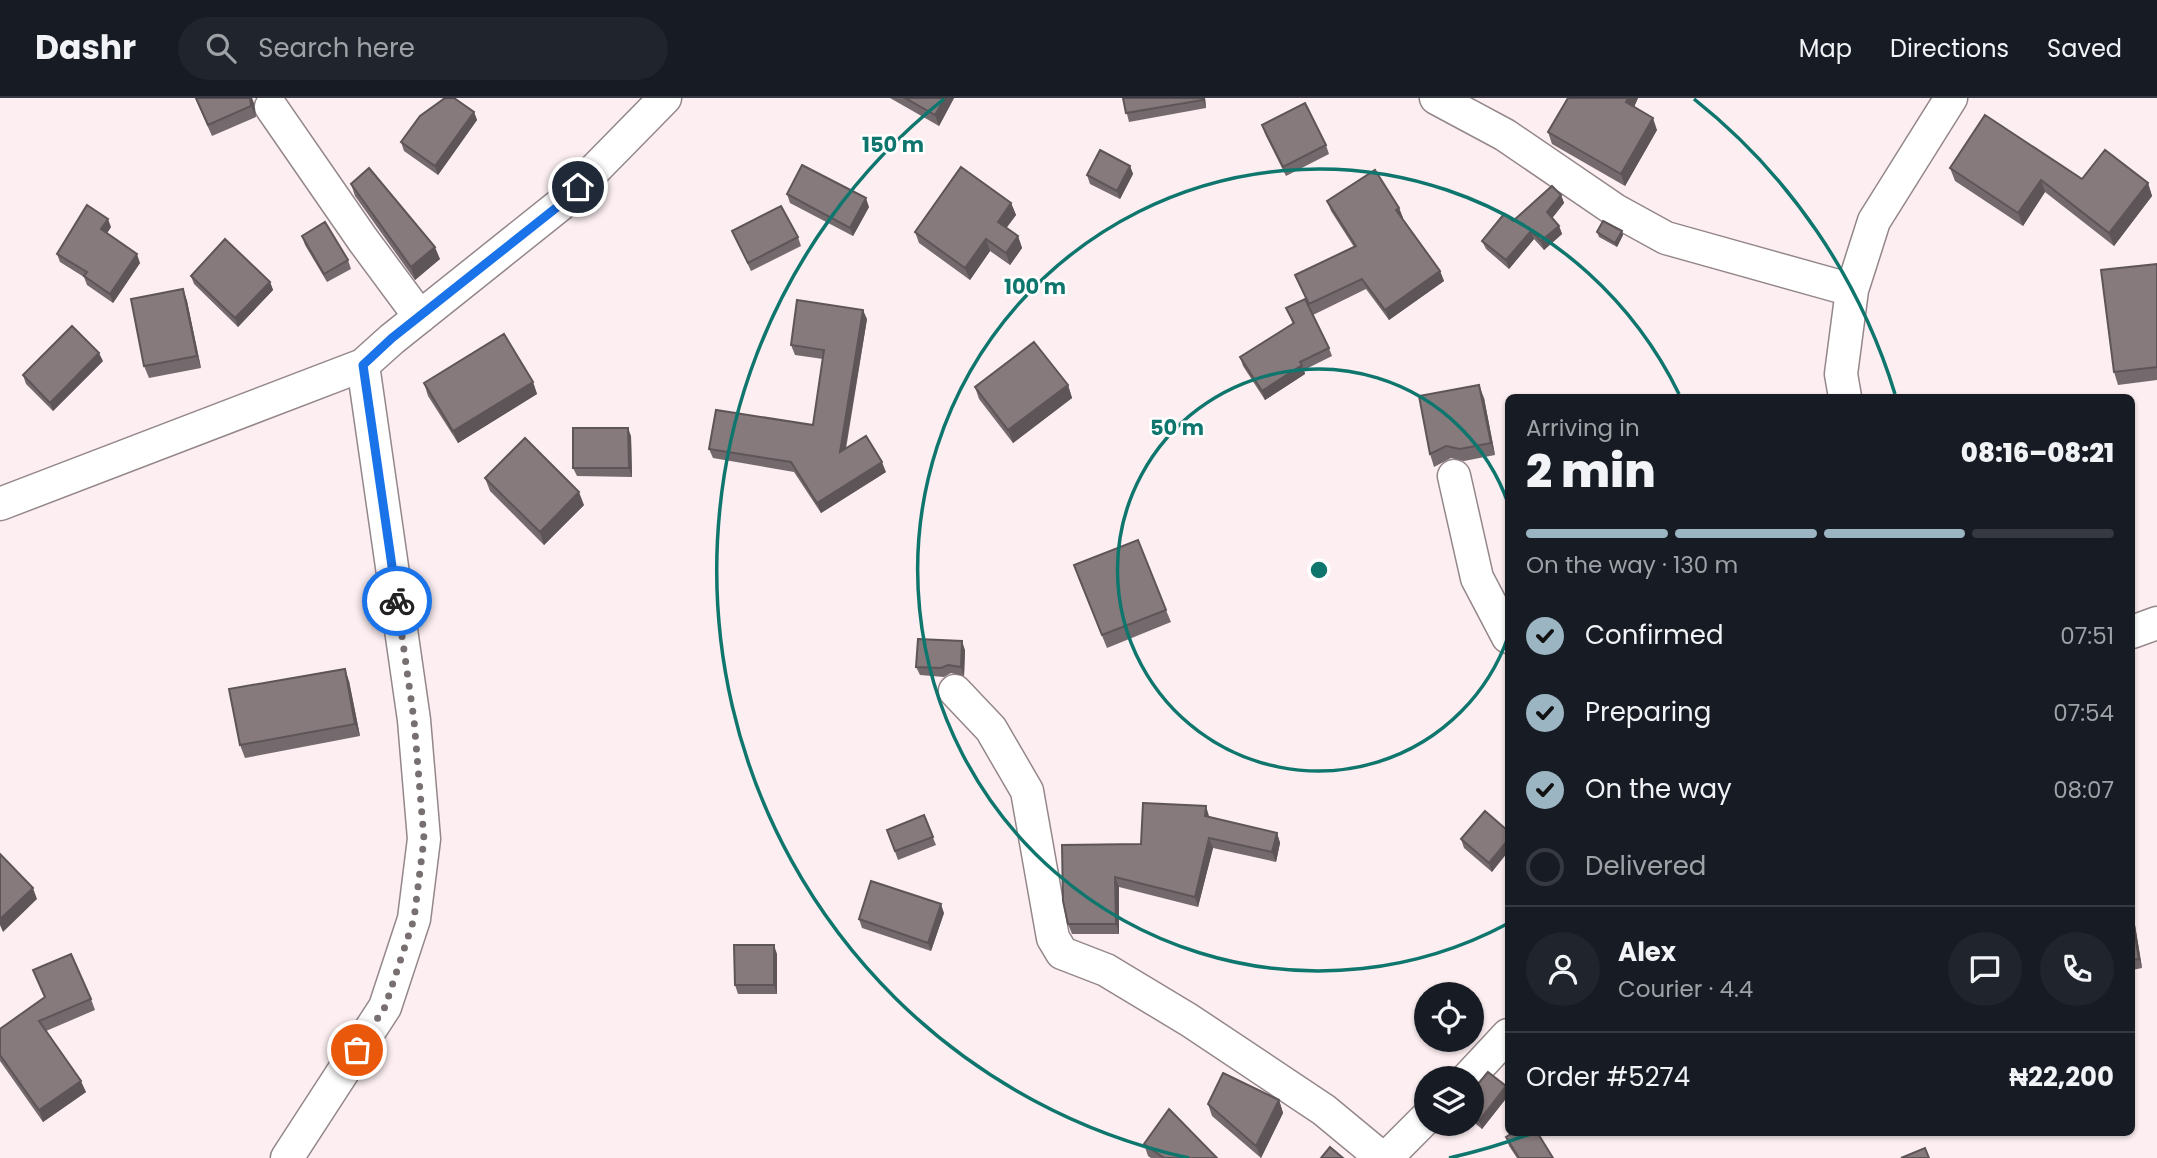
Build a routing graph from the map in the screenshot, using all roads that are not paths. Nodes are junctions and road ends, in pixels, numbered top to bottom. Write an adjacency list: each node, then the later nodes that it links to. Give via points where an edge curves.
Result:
1 (665, 98): 6 (street, via 561,204)
2 (1436, 98): 5 (street, via 1505,135 1615,210 1666,238)
3 (1951, 98): 5 (street, via 1874,221)
4 (271, 107): 6 (street)
5 (1852, 290): 8 (street, via 1841,374)
6 (420, 317): 7 (street)
7 (363, 365): 10 (street); 18 (street, via 414,720 424,839 414,919 385,1007)
8 (1844, 394)
9 (1454, 476): 12 (street, via 1477,578)
10 (0, 504)
11 (2157, 623): 13 (street)
12 (1505, 631)
13 (2135, 631)
14 (955, 691): 19 (street, via 991,729 1027,791 1053,938 1062,953 1105,970 1189,1020 1324,1110)
15 (1505, 1038): 16 (street)
16 (1479, 1066)
17 (1414, 1129): 19 (street)
18 (287, 1158)
19 (1384, 1158)

